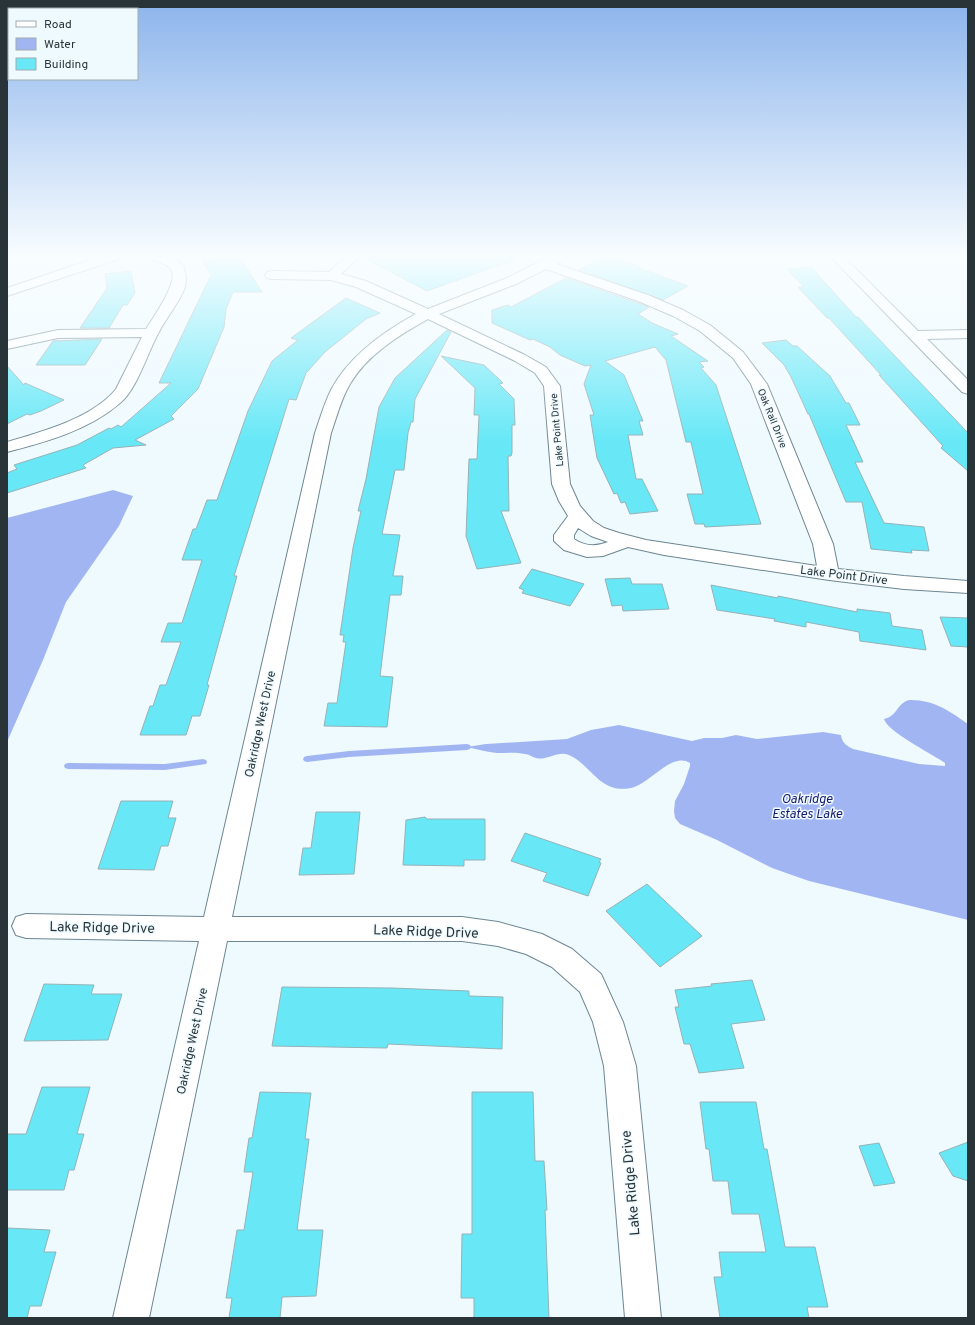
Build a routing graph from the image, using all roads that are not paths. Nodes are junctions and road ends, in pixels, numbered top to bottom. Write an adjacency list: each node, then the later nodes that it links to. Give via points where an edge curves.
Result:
1 (160, 318): 6 (street)
2 (420, 318): 17 (street, Oakridge West Drive, via 369,352 353,369 339,390 323,433)
3 (435, 318): 12 (street, Lake Point Drive, via 520,358 541,370 547,378 552,386 561,484 570,507)
4 (687, 318): 14 (street, Oak Rail Drive, via 728,345 759,384 823,544)
5 (898, 318): 8 (street)
6 (151, 333): 9 (street, via 58,334); 11 (street, via 123,390 105,408 79,423)
7 (968, 334): 8 (street)
8 (915, 335): 10 (street)
9 (7, 345)
10 (968, 389)
11 (7, 447)
12 (578, 515): 13 (street, Lake Point Drive, via 586,525); 13 (street, via 564,535 564,541 576,550 593,552 610,549)
13 (626, 540): 14 (street, Lake Point Drive)
14 (829, 574): 15 (street, Lake Point Drive)
15 (968, 587)
16 (26, 926): 17 (street, Lake Ridge Drive)
17 (216, 930): 18 (street, Oakridge West Drive); 19 (street, Lake Ridge Drive, via 462,929 498,934 532,943 562,958 591,983 608,1022 620,1066)
18 (131, 1318)
19 (643, 1318)

